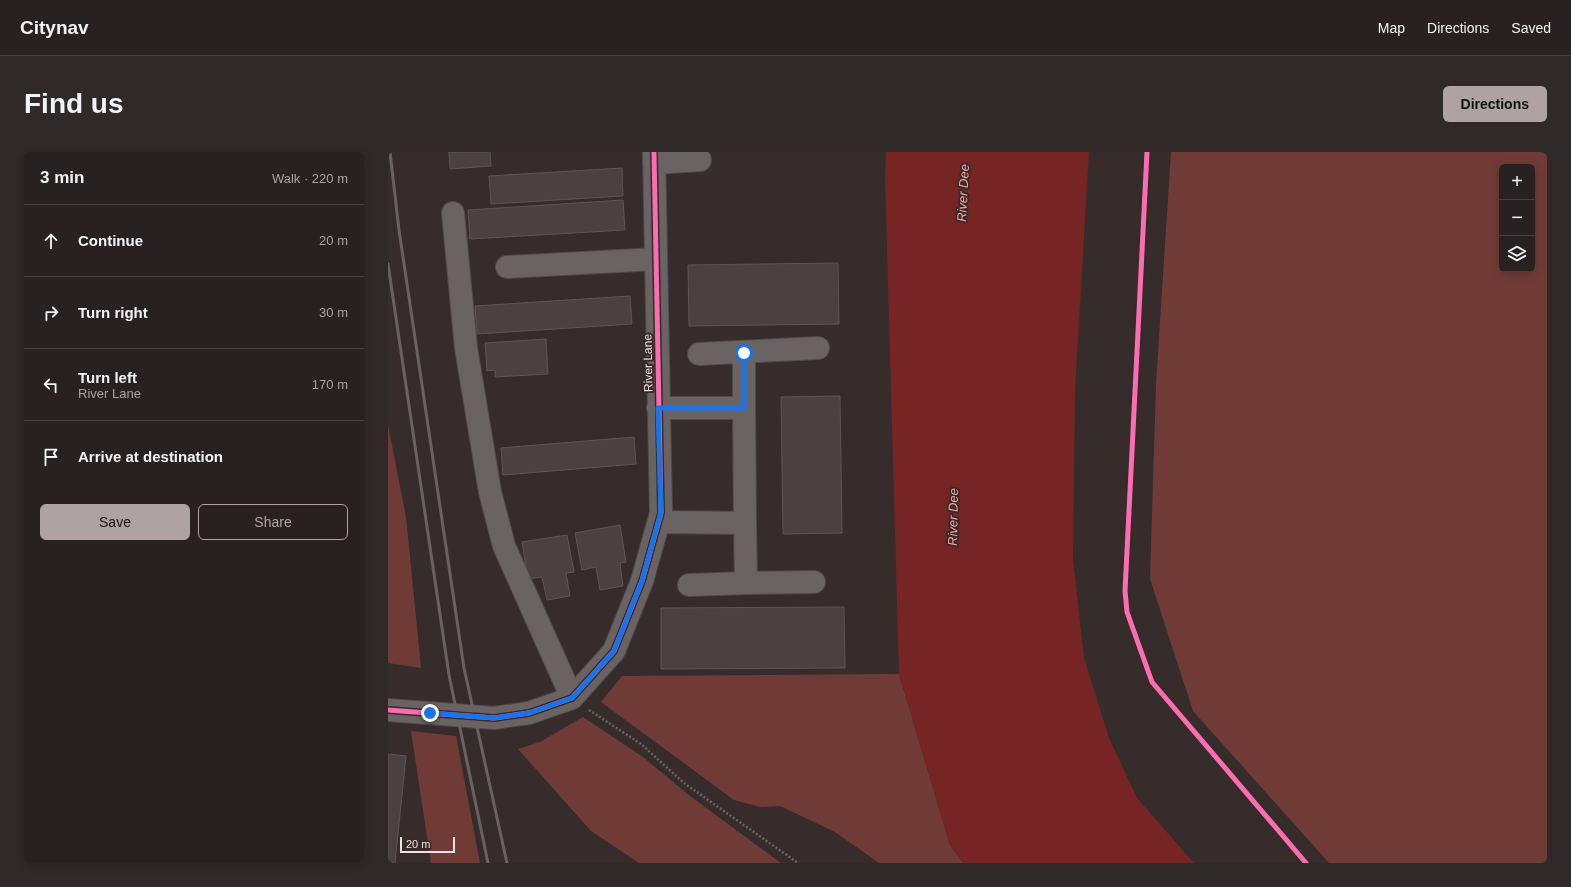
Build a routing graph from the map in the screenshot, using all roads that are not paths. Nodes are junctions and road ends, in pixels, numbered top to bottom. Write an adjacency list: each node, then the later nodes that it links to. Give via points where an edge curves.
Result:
1 (654, 158): 2 (street); 4 (street, River Lane)
2 (700, 160)
3 (453, 213): 16 (street, via 466,348 490,492 504,546)
4 (656, 259): 5 (street); 9 (street, River Lane)
5 (507, 267)
6 (818, 348): 7 (street)
7 (744, 353): 8 (street); 10 (street)
8 (699, 354)
9 (658, 408): 10 (street); 11 (street, River Lane, via 661,512)
10 (744, 408): 12 (street)
11 (658, 522): 12 (street); 16 (street, River Lane, via 642,581 614,651)
12 (745, 523): 14 (street)
13 (814, 582): 14 (street)
14 (746, 583): 15 (street)
15 (689, 585)
16 (572, 698): 17 (street, River Lane, via 529,713 494,718)
17 (388, 710)

